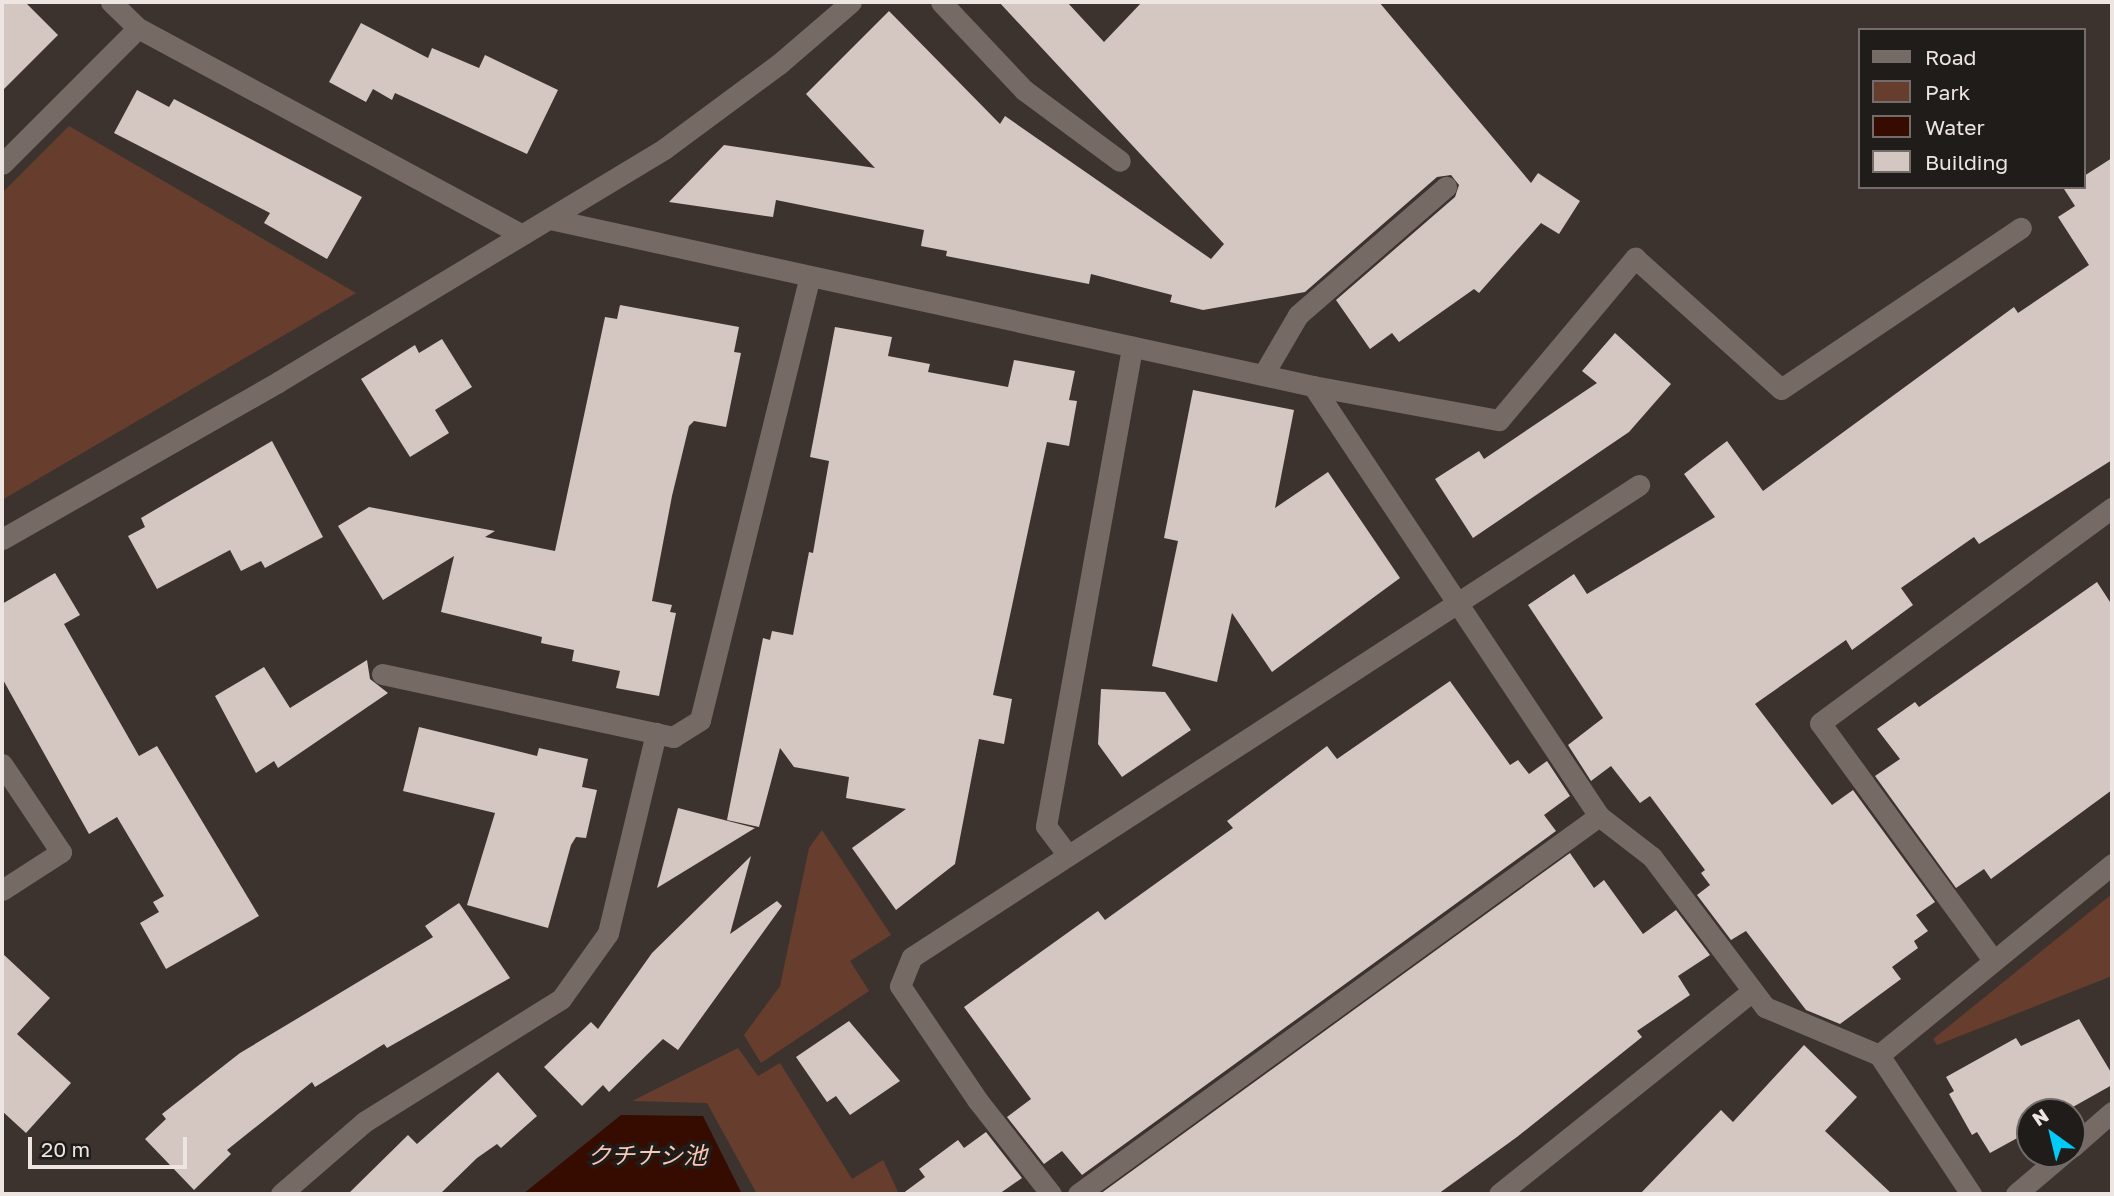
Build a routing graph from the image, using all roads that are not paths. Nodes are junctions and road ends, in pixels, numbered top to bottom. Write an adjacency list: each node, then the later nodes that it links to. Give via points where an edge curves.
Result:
1 (111, 2): 4 (street)
2 (851, 2): 8 (street, via 779,64 664,149)
3 (940, 2): 5 (street, via 1024,90)
4 (138, 28): 6 (street); 10 (street)
5 (1120, 161)
6 (2, 164)
7 (1446, 187): 13 (street, via 1298,315)
8 (550, 219): 10 (street); 11 (street)
9 (2021, 228): 14 (street, via 1781,389 1635,258 1499,420)
10 (522, 235): 17 (street)
11 (809, 279): 12 (street); 20 (street, via 700,720 673,737)
12 (1132, 347): 13 (street); 23 (street, via 1046,826)
13 (1263, 375): 14 (street)
14 (1313, 387): 18 (street)
15 (1640, 485): 18 (street)
16 (2112, 508): 26 (street, via 1820,723)
17 (2, 539)
18 (1458, 601): 22 (street); 23 (street)
19 (382, 674): 20 (street)
20 (656, 733): 32 (street, via 608,933 561,999 364,1122)
21 (2, 764): 25 (street, via 61,852)
22 (1599, 816): 27 (street, via 1652,857); 34 (street)
23 (1067, 854): 33 (street, via 912,957 900,986 978,1101)
24 (2112, 864): 26 (street)
25 (2, 890)
26 (1993, 960): 28 (street)
27 (1752, 990): 28 (street, via 1765,1007); 35 (street)
28 (1879, 1055): 36 (street)
29 (2112, 1112): 30 (street)
30 (2086, 1135)
31 (2047, 1168): 37 (street)
32 (281, 1194)
33 (1051, 1194)
34 (1078, 1194)
35 (1499, 1194)
36 (1970, 1194)
37 (2016, 1194)

